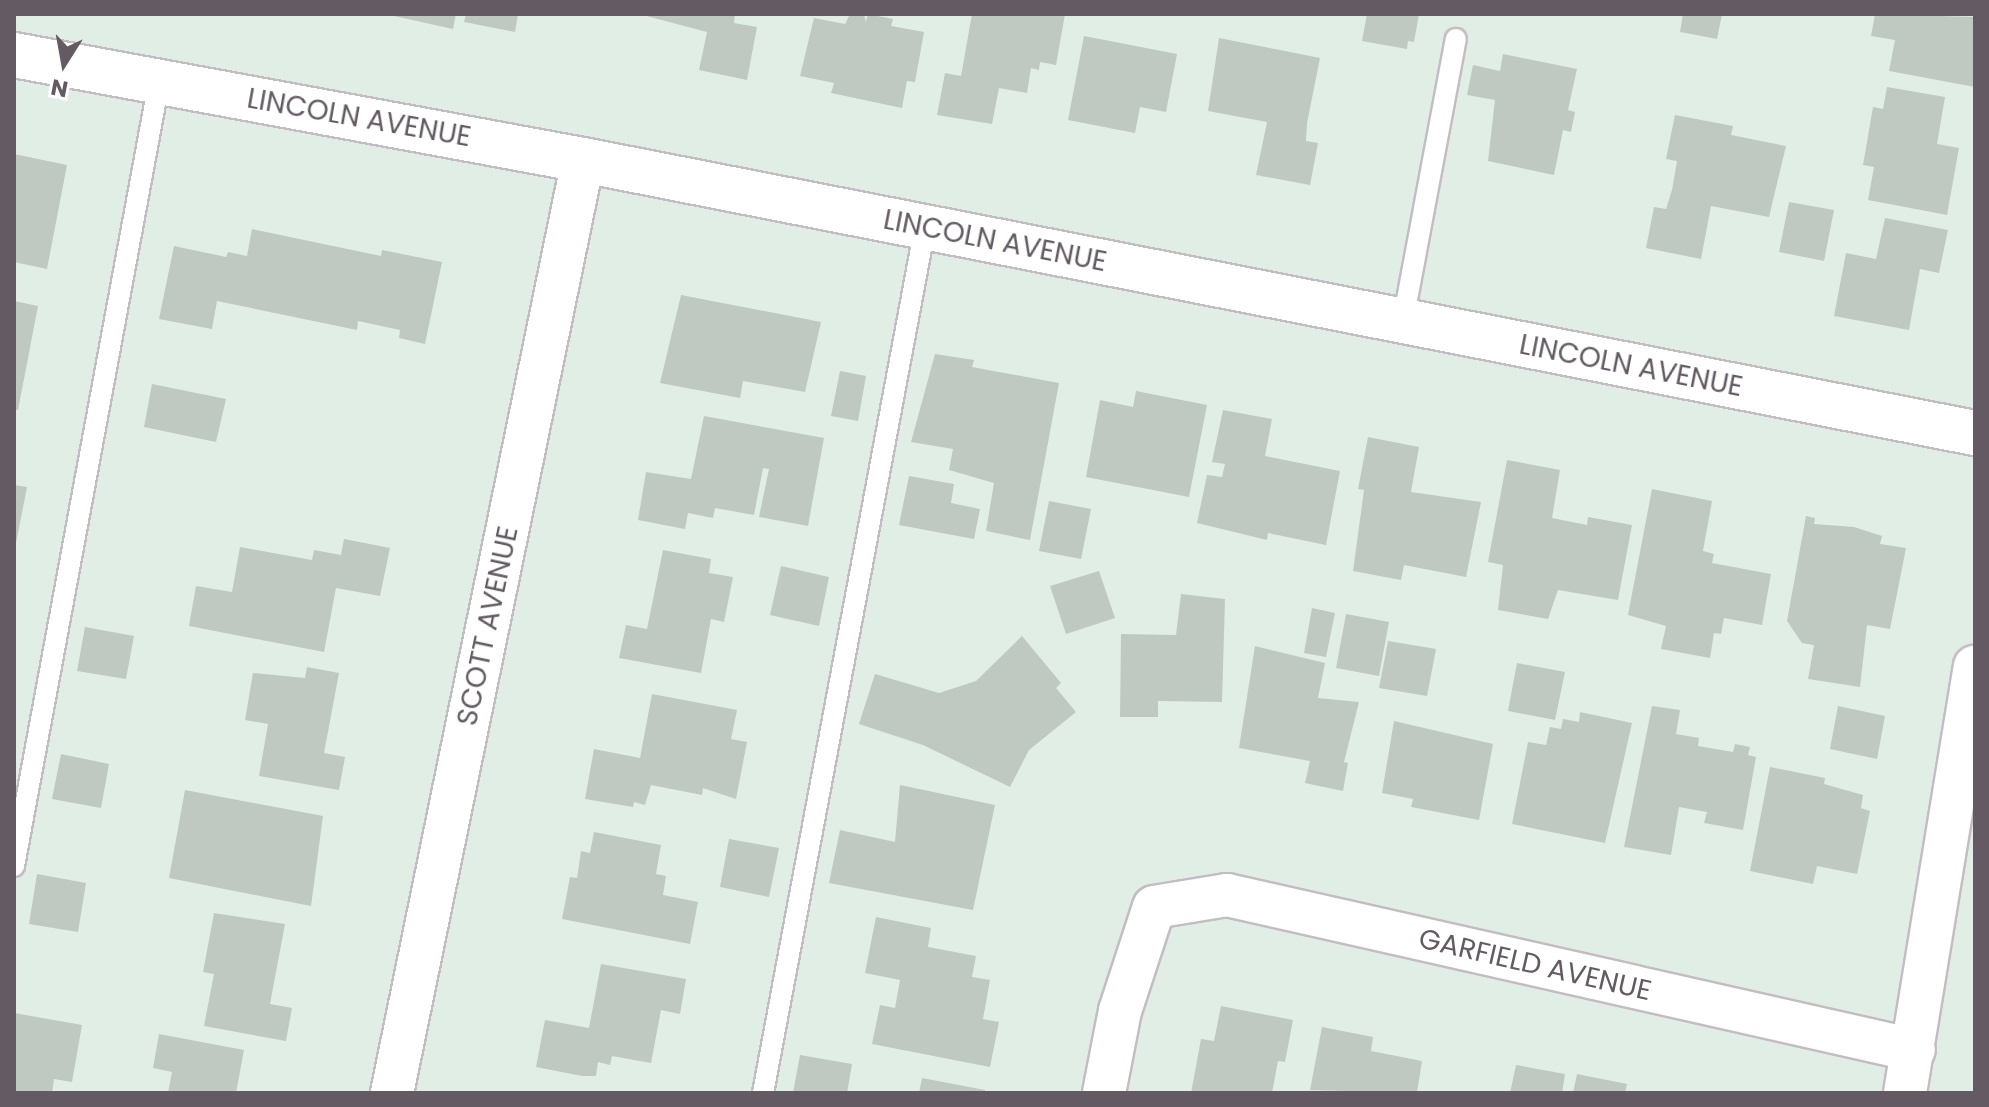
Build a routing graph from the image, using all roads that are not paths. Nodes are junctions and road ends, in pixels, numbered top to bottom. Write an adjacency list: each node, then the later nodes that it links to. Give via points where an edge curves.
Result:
1 (1456, 39): 6 (lane)
2 (14, 55): 3 (street, LINCOLN AVENUE)
3 (159, 82): 4 (street, LINCOLN AVENUE); 9 (lane)
4 (583, 160): 5 (street, LINCOLN AVENUE); 11 (street, SCOTT AVENUE)
5 (925, 227): 6 (street, LINCOLN AVENUE); 12 (lane)
6 (1403, 321): 7 (street, LINCOLN AVENUE)
7 (1975, 433)
8 (1975, 667): 10 (street)
9 (14, 866)
10 (1914, 1050): 13 (street, GARFIELD AVENUE, via 1227,895 1154,907 1120,1011); 14 (street)
11 (392, 1093)
12 (763, 1093)
13 (1104, 1093)
14 (1905, 1093)

